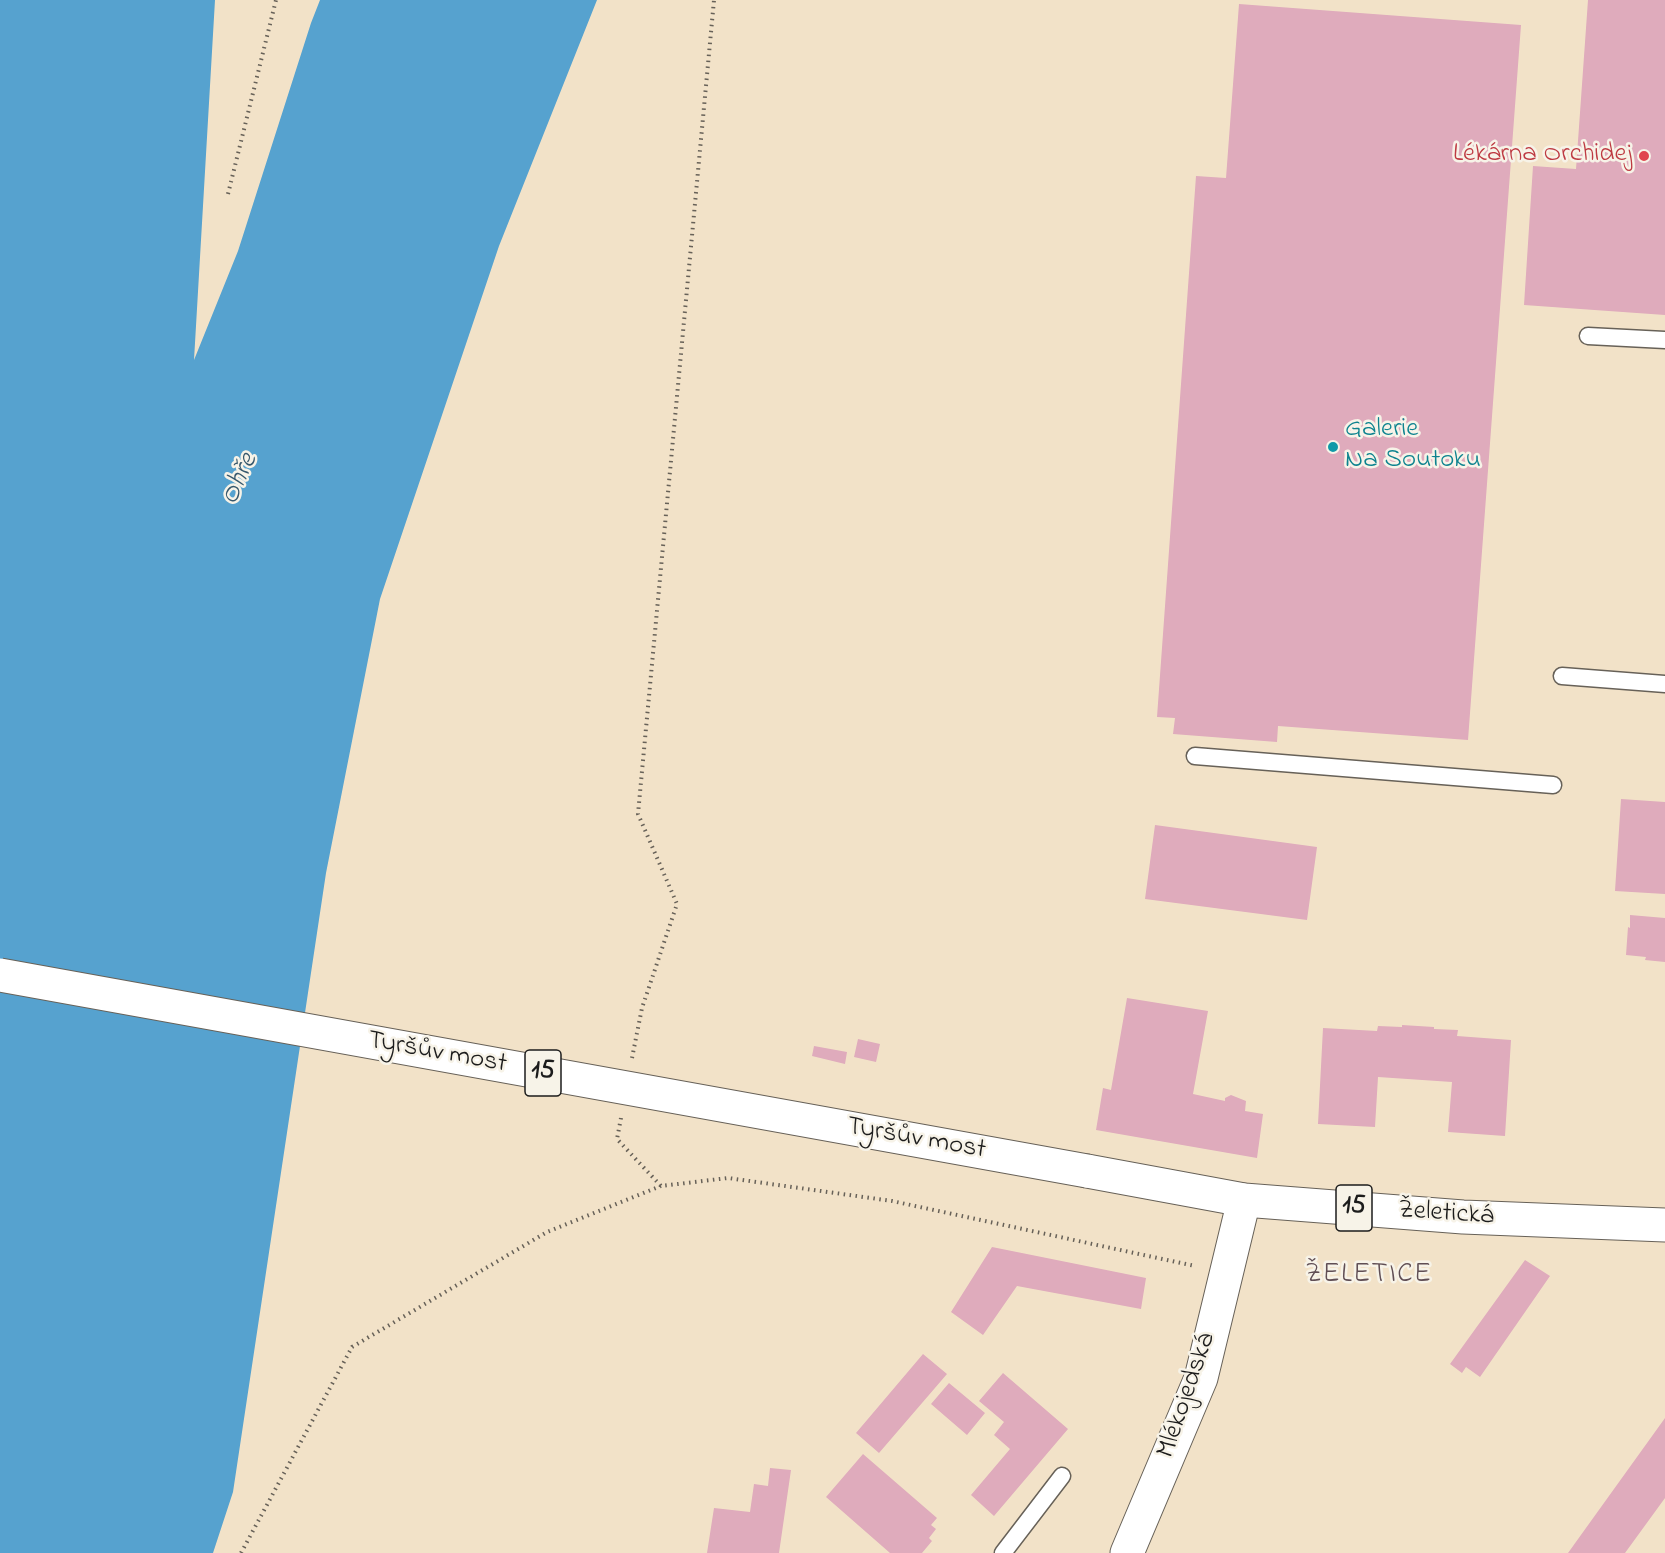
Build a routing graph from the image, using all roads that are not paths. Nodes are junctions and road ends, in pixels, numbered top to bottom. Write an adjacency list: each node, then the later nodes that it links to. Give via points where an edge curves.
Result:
1 (1588, 336): 2 (lane)
2 (1665, 340)
3 (1562, 676): 4 (lane)
4 (1665, 684)
5 (1195, 756): 6 (lane)
6 (1552, 785)
7 (0, 975): 8 (main road, Tyršův most / 15, bridge)
8 (1087, 1171): 9 (main road, Želetická / 15)
9 (1244, 1200): 10 (main road, Želetická / 15, via 1463,1217); 13 (main road, Mlékojedská, via 1201,1378)
10 (1665, 1225)
11 (1062, 1476): 12 (lane)
12 (1004, 1553)
13 (1127, 1553)

